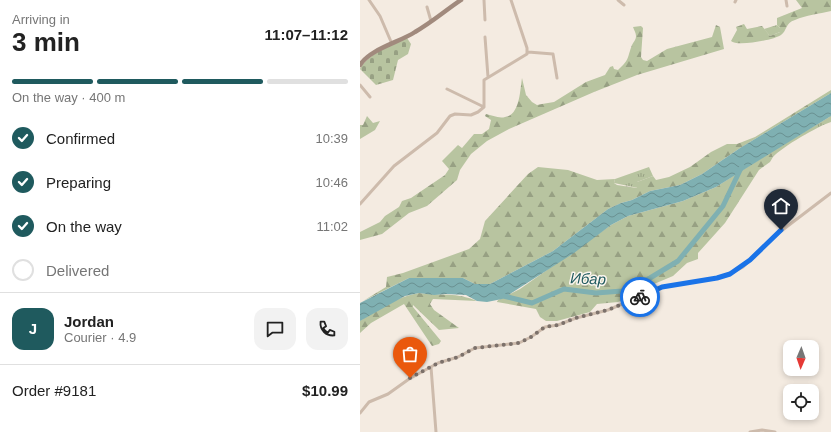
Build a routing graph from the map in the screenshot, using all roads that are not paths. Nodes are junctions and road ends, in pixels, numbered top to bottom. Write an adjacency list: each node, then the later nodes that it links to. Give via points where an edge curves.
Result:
1 (369, 0): 13 (street, via 380,16)
2 (461, 0): 11 (street)
3 (484, 0): 10 (street)
4 (511, 0): 14 (street)
5 (618, 0): 7 (street)
6 (786, 0): 8 (street)
7 (624, 5)
8 (787, 6)
9 (427, 7): 11 (street)
10 (485, 20)
11 (431, 22): 13 (street)
12 (485, 37): 16 (street)
13 (392, 44): 15 (street, via 367,57)
14 (528, 52): 16 (street); 17 (street, via 553,54)
15 (360, 65)
16 (488, 77): 21 (street, via 483,84)
17 (557, 78)
18 (360, 85): 20 (street)
19 (447, 89): 21 (street)
20 (370, 97)
21 (484, 107): 23 (street, via 471,114 450,116 437,133 394,166)
22 (831, 193): 24 (street, via 781,230 750,260 730,274 662,287 608,310 545,327 519,343 475,348)
23 (360, 204)
24 (431, 367): 25 (street, via 388,394 369,402); 26 (street)
25 (360, 413)
26 (436, 432)
27 (750, 432): 28 (street)
28 (775, 432)

